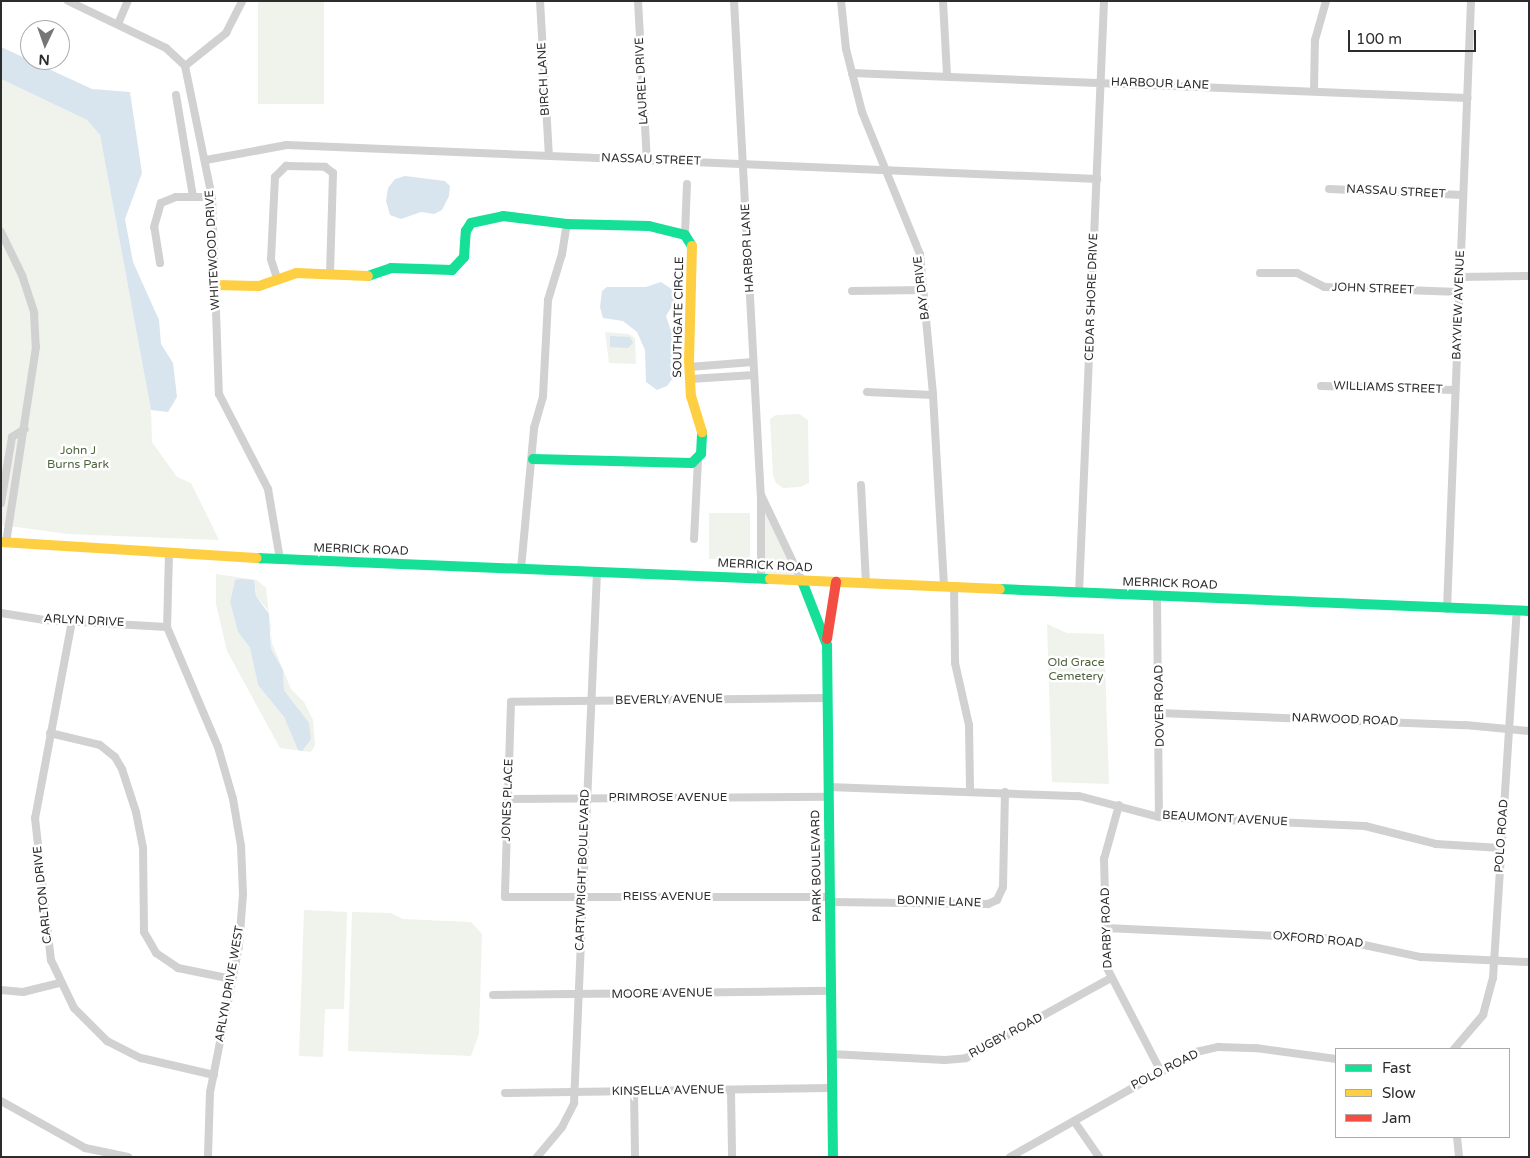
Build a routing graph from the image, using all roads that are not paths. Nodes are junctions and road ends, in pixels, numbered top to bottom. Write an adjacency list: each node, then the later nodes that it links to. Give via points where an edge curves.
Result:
1 (68, 1): 12 (street)
2 (128, 1): 12 (street)
3 (242, 1): 13 (street, via 226,33)
4 (540, 1): 20 (street, BIRCH LANE)
5 (638, 1): 22 (street, LAUREL DRIVE)
6 (734, 1): 23 (street, HARBOR LANE)
7 (841, 1): 14 (street, BAY DRIVE)
8 (943, 1): 15 (street)
9 (1104, 1): 16 (street, CEDAR SHORE DRIVE)
10 (1326, 1): 17 (street, via 1315,40)
11 (1471, 1): 19 (street, BAYVIEW AVENUE)
12 (118, 24): 13 (street, via 166,48)
13 (185, 66): 21 (street, WHITEWOOD DRIVE)
14 (852, 73): 15 (street, HARBOUR LANE); 24 (street, BAY DRIVE, via 862,112)
15 (947, 75): 16 (street, HARBOUR LANE)
16 (1101, 81): 17 (street, HARBOUR LANE); 25 (street, CEDAR SHORE DRIVE)
17 (1314, 90): 19 (street, HARBOUR LANE)
18 (176, 95): 29 (street)
19 (1467, 98): 28 (street, BAYVIEW AVENUE)
20 (549, 156): 21 (street, NASSAU STREET, via 287,145); 22 (street, NASSAU STREET)
21 (206, 160): 30 (street, WHITEWOOD DRIVE)
22 (647, 160): 23 (street, NASSAU STREET)
23 (744, 164): 24 (street, NASSAU STREET); 44 (street, HARBOR LANE)
24 (887, 170): 25 (street, NASSAU STREET); 41 (street, BAY DRIVE, via 920,254)
25 (1097, 179): 69 (street, CEDAR SHORE DRIVE)
26 (687, 184): 33 (street, SOUTHGATE CIRCLE)
27 (1329, 189): 28 (street, NASSAU STREET)
28 (1463, 195): 38 (street, BAYVIEW AVENUE)
29 (193, 197): 30 (street); 34 (street, via 166,198 156,211 154,227)
30 (212, 197): 40 (street, WHITEWOOD DRIVE)
31 (566, 224): 33 (main road, via 632,224); 35 (main road, via 521,216 476,220 466,231 461,263 452,270 400,268 368,276); 53 (street, via 562,254 548,300 543,396 534,428)
32 (1, 232): 52 (street, via 22,275 34,313 36,347)
33 (685, 235): 45 (main road, SOUTHGATE CIRCLE, via 692,246)
34 (160, 263)
35 (330, 274): 39 (main road, via 296,273); 39 (street, via 333,174 325,167 286,166 275,177 271,259)
36 (1260, 274): 43 (street, JOHN STREET, via 1297,273 1324,287)
37 (1529, 276): 38 (street)
38 (1460, 277): 43 (street, BAYVIEW AVENUE)
39 (277, 278): 40 (main road, via 259,286)
40 (216, 285): 61 (street, WHITEWOOD DRIVE, via 220,394 268,489)
41 (924, 290): 42 (street); 51 (street, BAY DRIVE)
42 (852, 291)
43 (1459, 292): 49 (street, BAYVIEW AVENUE)
44 (754, 362): 45 (street); 46 (street, HARBOR LANE)
45 (689, 367): 47 (main road, SOUTHGATE CIRCLE)
46 (754, 375): 47 (street); 56 (street, HARBOR LANE)
47 (690, 379): 54 (main road, SOUTHGATE CIRCLE, via 691,396 702,433)
48 (1321, 386): 49 (street, WILLIAMS STREET)
49 (1455, 390): 71 (street, BAYVIEW AVENUE)
50 (867, 392): 51 (street)
51 (933, 395): 68 (street, BAY DRIVE)
52 (25, 428): 57 (street, via 12,437); 59 (street)
53 (533, 459): 54 (main road, via 687,463); 62 (street, via 523,516)
54 (698, 459): 58 (street, SOUTHGATE CIRCLE)
55 (861, 485): 67 (street)
56 (761, 495): 64 (street, HARBOR LANE); 65 (street, HARBOR LANE)
57 (1, 503)
58 (694, 539)
59 (4, 543): 60 (main road, MERRICK ROAD)
60 (169, 553): 61 (main road, MERRICK ROAD); 76 (street, ARLYN DRIVE WEST)
61 (280, 558): 62 (main road, MERRICK ROAD)
62 (521, 569): 63 (main road, MERRICK ROAD)
63 (597, 572): 64 (main road, MERRICK ROAD); 79 (street, CARTWRIGHT BOULEVARD)
64 (761, 579): 65 (main road, MERRICK ROAD)
65 (802, 581): 66 (main road, MERRICK ROAD); 77 (main road, PARK BOULEVARD)
66 (836, 582): 67 (main road, MERRICK ROAD); 77 (main road)
67 (866, 583): 68 (main road, MERRICK ROAD)
68 (949, 587): 69 (main road, MERRICK ROAD); 85 (street, BAY DRIVE, via 955,663 969,725)
69 (1080, 593): 70 (main road, MERRICK ROAD)
70 (1158, 596): 71 (main road, MERRICK ROAD); 81 (street, DOVER ROAD)
71 (1447, 609): 72 (main road, MERRICK ROAD)
72 (1517, 611): 73 (main road, MERRICK ROAD); 82 (street, POLO ROAD)
73 (1529, 611)
74 (1, 613): 75 (street, ARLYN DRIVE)
75 (72, 621): 76 (street, ARLYN DRIVE); 84 (street, CARLTON DRIVE)
76 (167, 627): 100 (street, ARLYN DRIVE WEST, via 218,747 233,799 241,846 243,894 239,946)
77 (827, 645): 78 (main road, PARK BOULEVARD)
78 (828, 698): 79 (street, BEVERLY AVENUE); 86 (main road, PARK BOULEVARD)
79 (590, 701): 80 (street, BEVERLY AVENUE); 89 (street, CARTWRIGHT BOULEVARD)
80 (511, 702): 88 (street, JONES PLACE)
81 (1160, 713): 82 (street, NARWOOD ROAD); 91 (street, DOVER ROAD)
82 (1509, 729): 83 (street, NARWOOD ROAD); 92 (street, POLO ROAD)
83 (1529, 731)
84 (50, 733): 100 (street, via 100,745 115,757 122,769 143,848 144,932 156,953 178,968); 101 (street, CARLTON DRIVE, via 35,818 48,944)
85 (970, 791): 86 (street, BEAUMONT AVENUE); 87 (street, BEAUMONT AVENUE)
86 (829, 792): 89 (street, PRIMROSE AVENUE); 95 (main road, PARK BOULEVARD)
87 (1005, 792): 90 (street, BEAUMONT AVENUE, via 1079,796); 95 (street, BONNIE LANE, via 1003,887 997,900 988,904)
88 (508, 799): 89 (street, PRIMROSE AVENUE); 93 (street, JONES PLACE)
89 (586, 799): 94 (street, CARTWRIGHT BOULEVARD)
90 (1119, 805): 91 (street, BEAUMONT AVENUE); 96 (street, DARBY ROAD, via 1104,859)
91 (1159, 817): 92 (street, BEAUMONT AVENUE, via 1365,826 1436,844)
92 (1501, 848): 97 (street, POLO ROAD)
93 (504, 897): 94 (street, REISS AVENUE)
94 (582, 897): 95 (street, REISS AVENUE); 105 (street, CARTWRIGHT BOULEVARD)
95 (830, 899): 103 (main road, PARK BOULEVARD)
96 (1106, 928): 97 (street, OXFORD ROAD, via 1336,939 1422,956); 99 (street, DARBY ROAD, via 1106,959)
97 (1493, 960): 98 (street, OXFORD ROAD); 106 (street, POLO ROAD, via 1491,989 1483,1015)
98 (1529, 962)
99 (1111, 978): 107 (street, RUGBY ROAD, via 966,1058 945,1060); 109 (street, DARBY ROAD)
100 (232, 979): 110 (street, ARLYN DRIVE WEST)
101 (59, 983): 102 (street, via 23,992); 110 (street, CARLTON DRIVE, via 87,1023 120,1049 155,1063)
102 (1, 990)
103 (831, 991): 105 (street, MOORE AVENUE); 107 (main road, PARK BOULEVARD)
104 (493, 995): 105 (street, MOORE AVENUE)
105 (579, 995): 114 (street, CARTWRIGHT BOULEVARD)
106 (1455, 1048)
107 (831, 1054): 111 (main road, PARK BOULEVARD)
108 (1335, 1059): 109 (street, POLO ROAD, via 1296,1051 1218,1047 1196,1052)
109 (1160, 1070): 117 (street, POLO ROAD)
110 (214, 1075): 120 (street, ARLYN DRIVE WEST)
111 (831, 1088): 112 (street, KINSELLA AVENUE); 124 (main road, PARK BOULEVARD)
112 (731, 1090): 113 (street, KINSELLA AVENUE); 123 (street)
113 (634, 1091): 114 (street, KINSELLA AVENUE); 122 (street)
114 (574, 1092): 115 (street, KINSELLA AVENUE); 121 (street, CARTWRIGHT BOULEVARD, via 572,1113)
115 (505, 1093)
116 (1, 1101): 119 (street, via 85,1148)
117 (1074, 1120): 125 (street, POLO ROAD); 126 (street)
118 (1457, 1138): 127 (street)
119 (128, 1157)
120 (208, 1157)
121 (537, 1157)
122 (635, 1157)
123 (732, 1157)
124 (834, 1157)
125 (1010, 1157)
126 (1098, 1157)
127 (1459, 1157)

